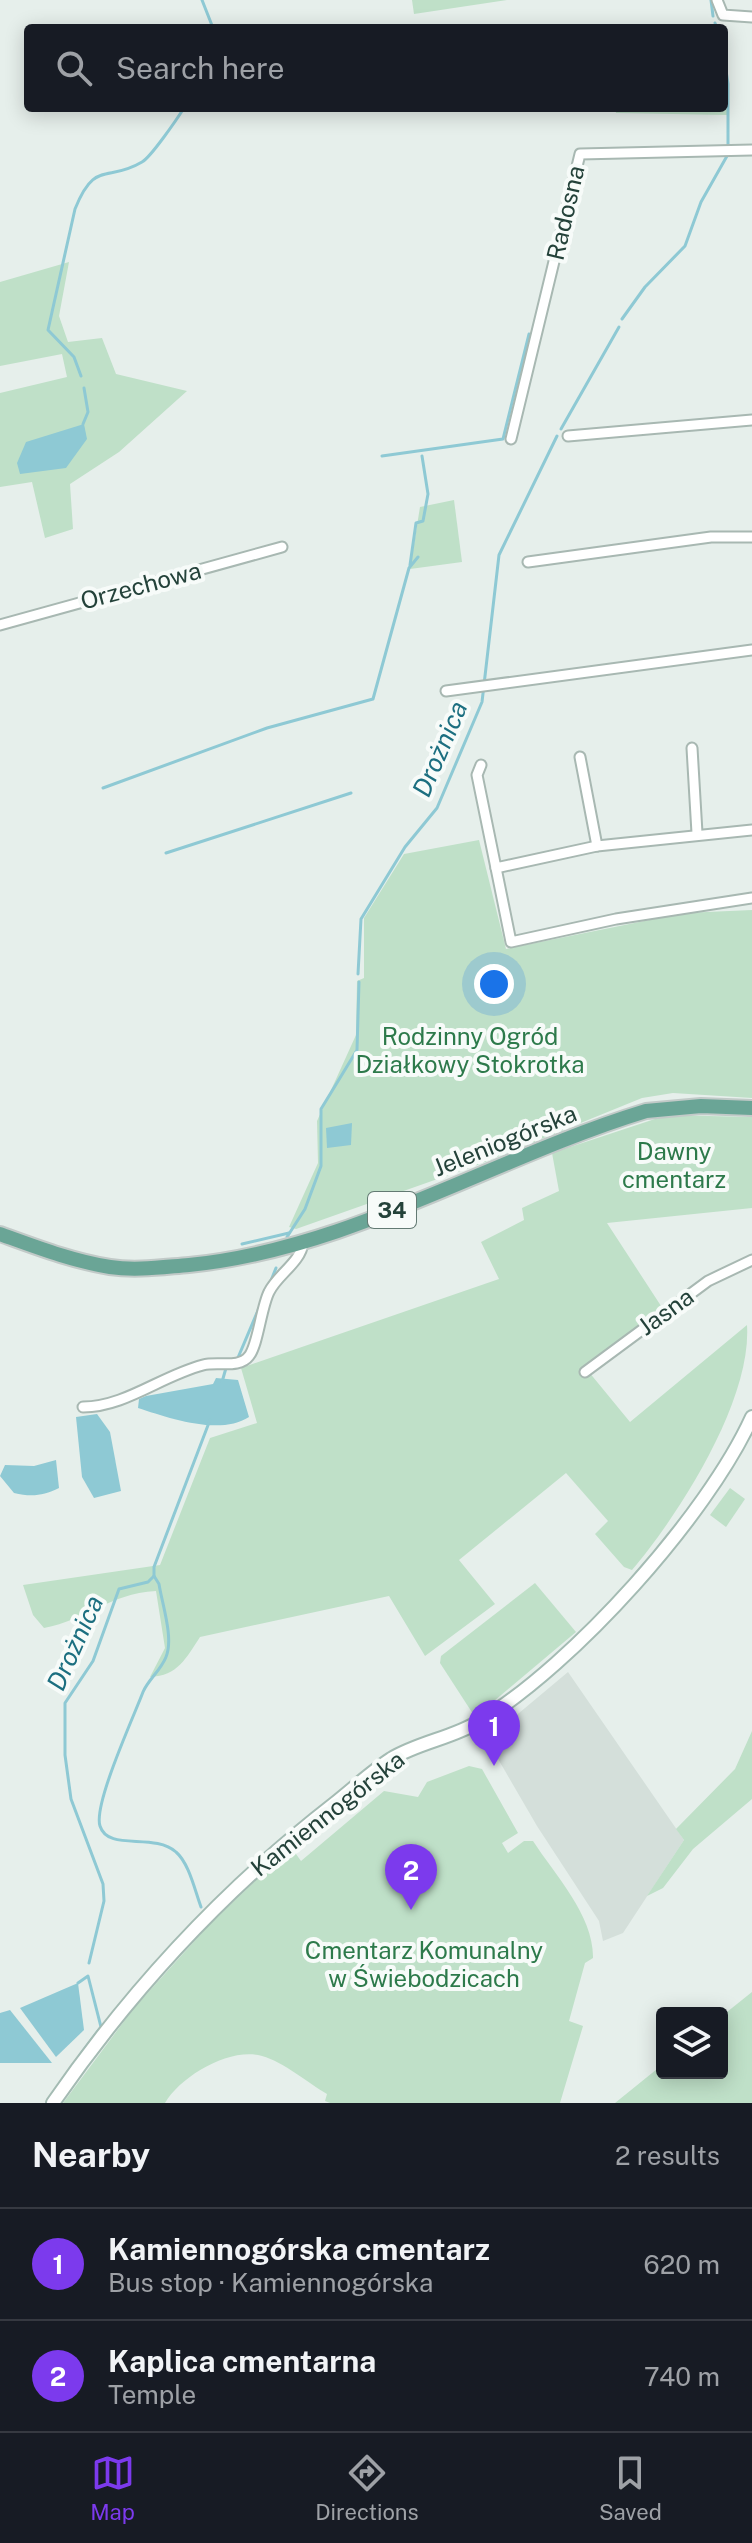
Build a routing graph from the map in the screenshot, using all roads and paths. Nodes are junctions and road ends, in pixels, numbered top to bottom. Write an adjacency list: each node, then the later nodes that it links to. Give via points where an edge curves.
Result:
1 (717, 0): 2 (street, via 723,15)
2 (752, 17)
3 (752, 150): 6 (street, Radosna, via 580,154)
4 (752, 420): 5 (street)
5 (568, 436)
6 (511, 439)
7 (752, 537): 9 (street, via 711,537)
8 (282, 547): 10 (street, Orzechowa)
9 (528, 562)
10 (0, 625)
11 (752, 650): 12 (street)
12 (446, 691)
13 (692, 748): 17 (street)
14 (580, 757): 18 (street)
15 (481, 765): 19 (street, via 477,775)
16 (752, 830): 17 (street)
17 (697, 833): 18 (street)
18 (597, 846): 19 (street)
19 (496, 868): 20 (street, via 511,942)
20 (752, 898)
21 (752, 1108): 23 (main road, Jeleniogórska / 34, via 675,1107 638,1114)
22 (0, 1234): 23 (main road, Jeleniogórska / 34, via 72,1259 144,1269 221,1262)
23 (303, 1243): 26 (street, via 267,1294 251,1355 239,1364 207,1363 165,1376 112,1404)
24 (752, 1260): 25 (street, Jasna, via 708,1281)
25 (585, 1372)
26 (83, 1407)
27 (752, 1417): 28 (street, Kamiennogórska, via 679,1532 603,1616 493,1713 392,1759 230,1892 127,2007)
28 (53, 2103)

